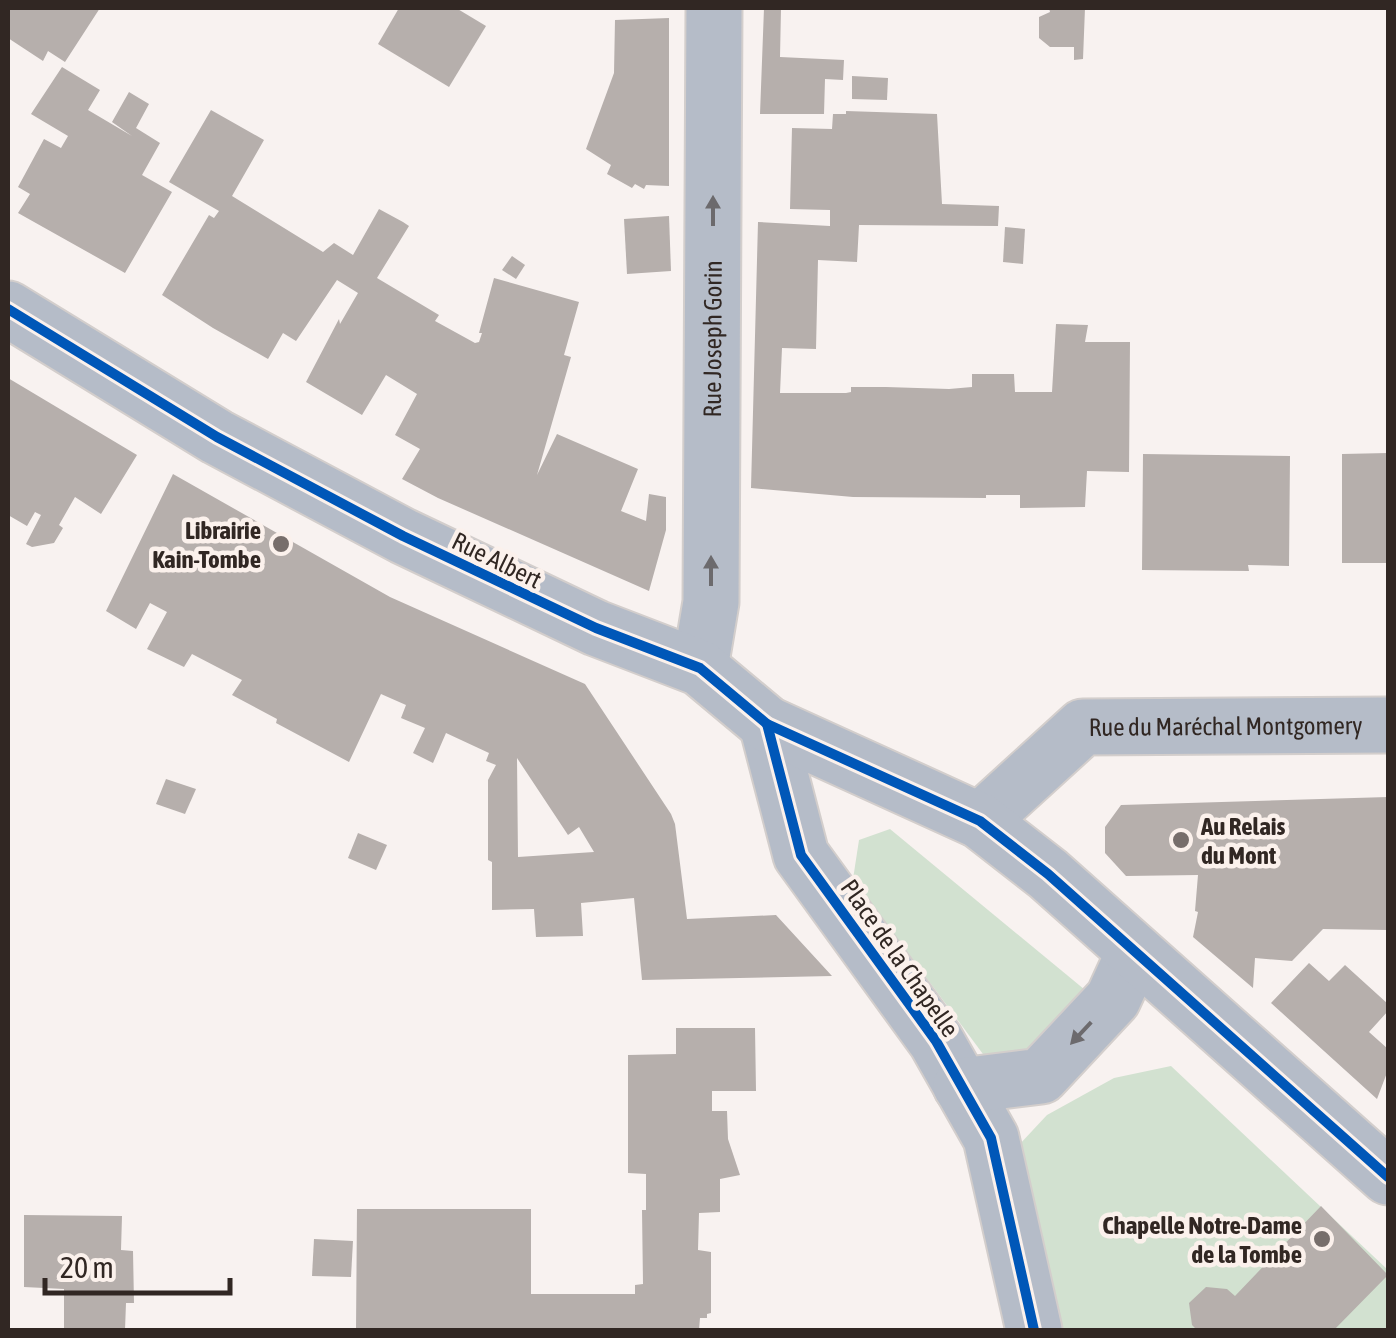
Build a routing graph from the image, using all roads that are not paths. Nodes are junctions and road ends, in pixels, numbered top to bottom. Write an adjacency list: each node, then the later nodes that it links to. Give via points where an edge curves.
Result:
1 (714, 8): 3 (street, Rue Joseph Gorin, one-way to 1, via 710,602)
2 (8, 309): 3 (street, Rue Albert, via 217,437 404,536 596,628)
3 (700, 668): 4 (street, Rue Albert)
4 (767, 724): 6 (street, Rue Albert); 8 (street, Place de la Chapelle, via 801,855 936,1041)
5 (1388, 725): 6 (street, Rue du Maréchal Montgomery, via 1083,727)
6 (980, 821): 7 (street)
7 (1134, 952): 8 (street, one-way to 8, via 1113,999 1041,1076); 9 (street)
8 (961, 1086): 10 (street, Place de la Chapelle, via 991,1138)
9 (1388, 1177)
10 (1034, 1330)

